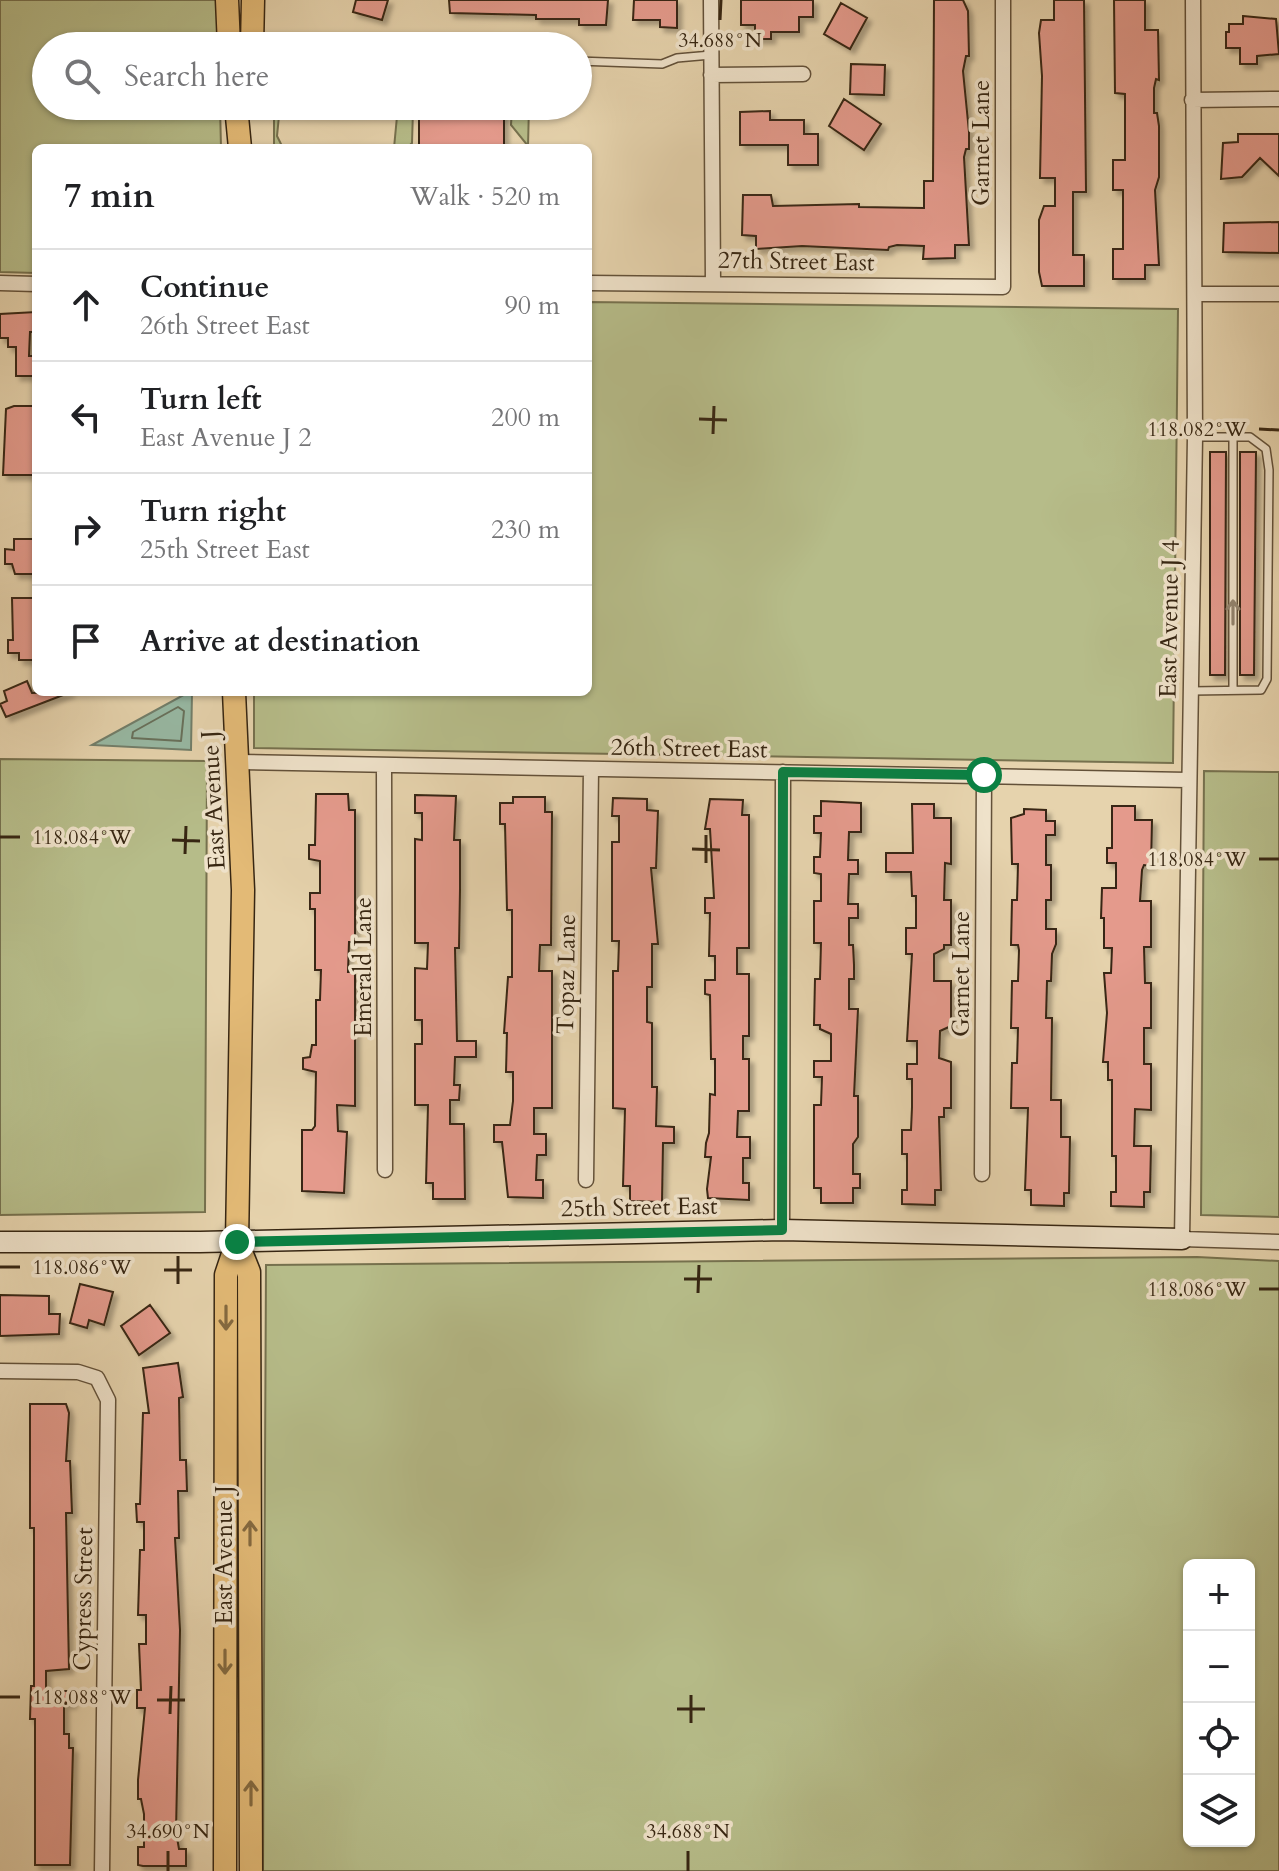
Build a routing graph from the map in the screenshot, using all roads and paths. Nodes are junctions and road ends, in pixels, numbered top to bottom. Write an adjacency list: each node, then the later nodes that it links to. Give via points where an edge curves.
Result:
1 (227, 0): 6 (main road)
2 (253, 0): 7 (main road)
3 (711, 0): 8 (street)
4 (1003, 0): 22 (street, Garnet Lane)
5 (1193, 0): 13 (street, East Avenue J 4)
6 (228, 32)
7 (252, 32)
8 (711, 55): 9 (lane, via 662,64); 11 (street)
9 (592, 62)
10 (803, 74): 11 (street)
11 (711, 75): 18 (street)
12 (1279, 99): 13 (street)
13 (1192, 100): 23 (street, East Avenue J 4)
14 (238, 120): 16 (main road)
15 (245, 120): 17 (main road)
16 (241, 144)
17 (242, 144)
18 (713, 282): 20 (street, 27th Street East); 22 (street, 27th Street East)
19 (0, 283): 21 (street)
20 (592, 283)
21 (32, 284)
22 (1003, 287)
23 (1195, 294): 24 (street); 25 (street, East Avenue J 4)
24 (1279, 294)
25 (1195, 437): 26 (lane); 28 (street, East Avenue J 4)
26 (1233, 437): 27 (lane, one-way to 26); 27 (lane, via 1250,437 1266,449 1269,470 1267,679 1261,690)
27 (1233, 690): 28 (lane)
28 (1189, 691): 35 (street, East Avenue J 4)
29 (234, 696): 30 (main road, East Avenue J)
30 (237, 762): 31 (street, 26th Street East); 42 (main road, East Avenue J, via 243,890)
31 (384, 765): 32 (street, 26th Street East); 36 (street, Emerald Lane)
32 (591, 769): 33 (street, 26th Street East); 38 (street, Topaz Lane)
33 (783, 772): 34 (street, 26th Street East); 39 (street)
34 (984, 775): 35 (street, 26th Street East); 37 (street, Garnet Lane)
35 (1187, 780): 40 (street, East Avenue J 4)
36 (385, 1170)
37 (982, 1174)
38 (586, 1180)
39 (782, 1230): 40 (street, 25th Street East); 42 (street, 25th Street East)
40 (1182, 1239): 43 (street, 25th Street East)
41 (0, 1242): 42 (street, 25th Street East)
42 (237, 1242): 46 (main road, East Avenue J, one-way to 46, via 226,1275); 47 (main road, East Avenue J, one-way to 42, via 249,1272)
43 (1279, 1242)
44 (0, 1371): 45 (street, Cypress Street, via 78,1372 97,1378 108,1400)
45 (102, 1871)
46 (225, 1871)
47 (251, 1871)

